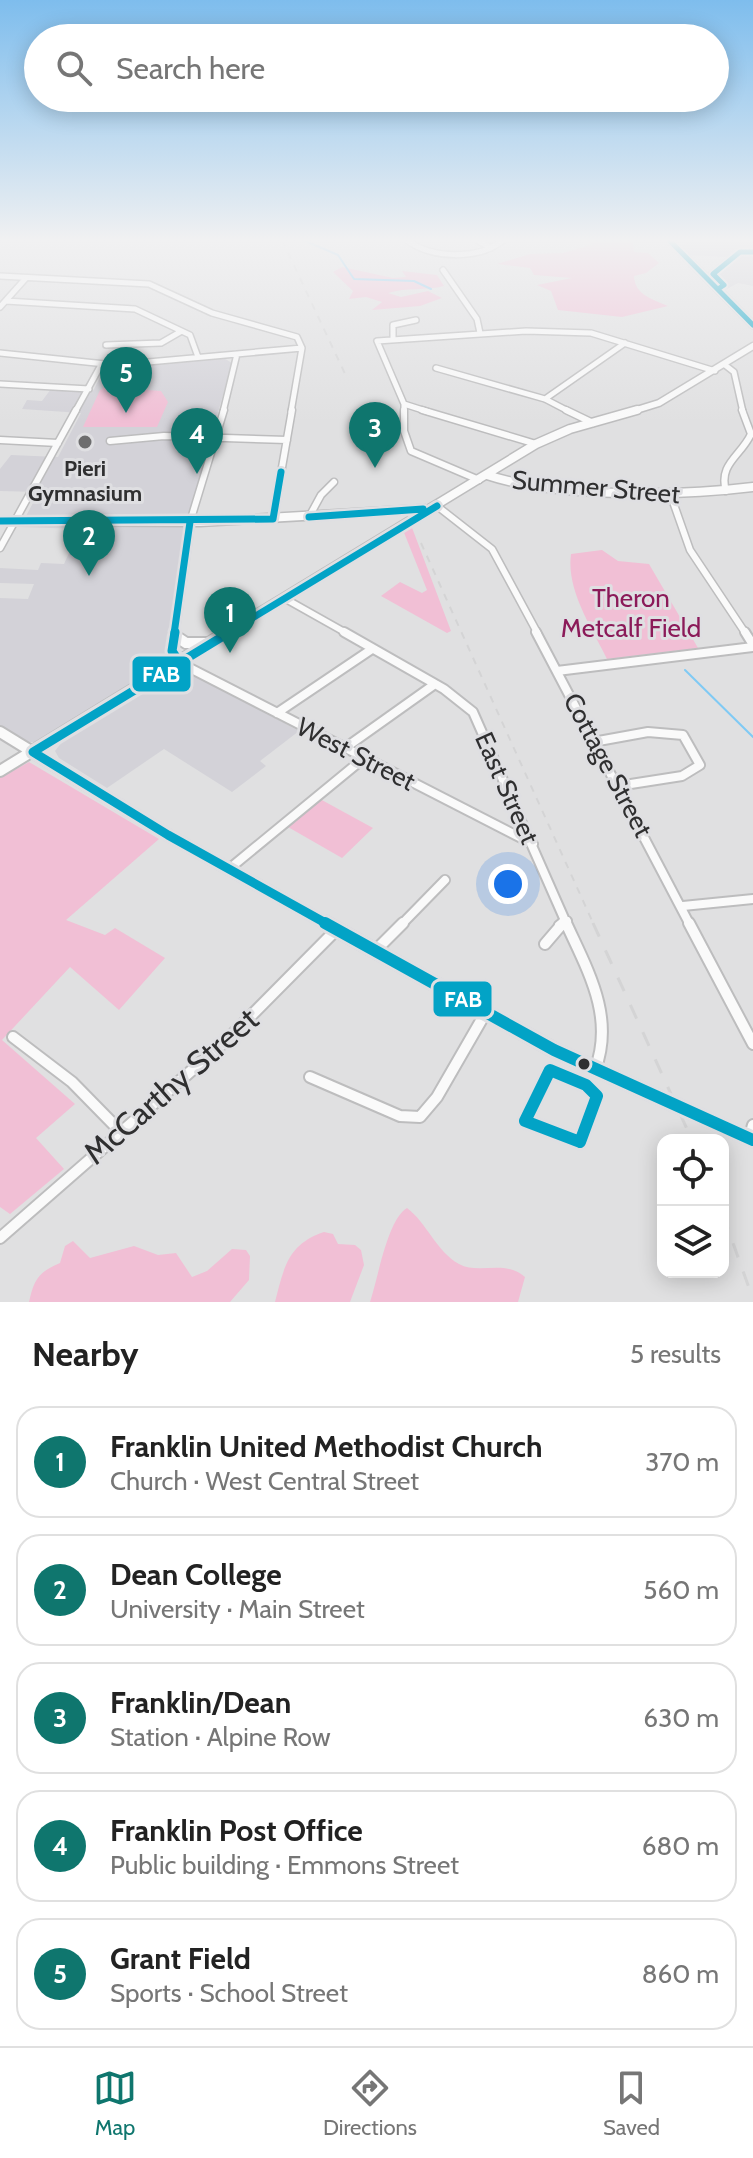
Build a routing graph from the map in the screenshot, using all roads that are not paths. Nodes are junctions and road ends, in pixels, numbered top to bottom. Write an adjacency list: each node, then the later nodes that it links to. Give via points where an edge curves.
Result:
1 (6, 301): 5 (street); 8 (street, via 124,308)
2 (188, 301): 14 (street, via 290,334)
3 (464, 301): 9 (street)
4 (729, 301): 7 (main road)
5 (0, 307)
6 (416, 320): 10 (street, via 393,325)
7 (753, 325)
8 (182, 331): 12 (street, via 161,343); 17 (street, via 192,337)
9 (480, 333): 10 (street); 11 (street, via 591,333)
10 (393, 339): 25 (street, via 377,341)
11 (625, 343): 21 (street); 24 (street)
12 (106, 345)
13 (753, 347): 19 (main road)
14 (302, 348): 16 (street); 29 (street)
15 (1, 354): 18 (street)
16 (237, 354): 17 (street); 27 (street)
17 (198, 357): 18 (street)
18 (101, 365): 23 (street)
19 (725, 365): 21 (main road); 36 (street, via 734,372 751,434 725,466)
20 (436, 368): 24 (street)
21 (715, 371): 26 (main road, via 659,403)
22 (0, 384): 23 (street)
23 (89, 389): 31 (street)
24 (545, 399): 26 (street)
25 (404, 404): 32 (street); 33 (street, via 411,451)
26 (593, 423): 32 (main road)
27 (215, 439): 29 (street); 30 (street); 44 (street)
28 (0, 440): 31 (street)
29 (287, 440): 41 (street)
30 (110, 441)
31 (58, 443): 43 (street)
32 (536, 444): 33 (main road)
33 (483, 477): 37 (main road, Summer Street); 38 (main road)
34 (334, 482): 40 (street)
35 (753, 487): 36 (main road, Summer Street)
36 (726, 491): 37 (main road, Summer Street)
37 (671, 496): 50 (street, via 690,550)
38 (437, 506): 39 (main road); 45 (main road); 53 (street, Cottage Street, via 492,549)
39 (379, 514): 40 (main road); 45 (main road, via 396,518)
40 (309, 517): 41 (main road)
41 (273, 519): 44 (main road)
42 (0, 521): 43 (main road)
43 (16, 522): 44 (main road); 46 (street)
44 (190, 522): 48 (main road)
45 (397, 529): 47 (main road)
46 (0, 548)
47 (284, 598): 49 (main road); 51 (street, East Street)
48 (174, 635): 49 (main road, via 186,643); 52 (main road, via 172,654)
49 (213, 643): 52 (main road)
50 (753, 646): 53 (street)
51 (372, 649): 54 (street, East Street); 55 (street)
52 (180, 663): 55 (street, West Street); 59 (main road)
53 (557, 671): 57 (street, Cottage Street)
54 (435, 684): 58 (street); 63 (street, East Street, via 473,712)
55 (277, 713): 58 (street, West Street)
56 (0, 732): 59 (main road)
57 (593, 742): 62 (street, Cottage Street); 62 (street, via 668,731 683,735 698,757 700,765 682,776)
58 (345, 748): 60 (street, West Street)
59 (33, 752): 61 (main road); 64 (main road)
60 (364, 758): 63 (street, West Street); 64 (street)
61 (0, 771)
62 (618, 786): 67 (street, Cottage Street)
63 (533, 844): 68 (street, East Street)
64 (229, 869): 69 (main road)
65 (445, 880): 71 (street)
66 (753, 899): 67 (street)
67 (683, 906): 74 (street, Cottage Street)
68 (567, 921): 70 (street); 75 (street, East Street, via 604,1013 604,1048)
69 (337, 929): 71 (main road); 77 (street, McCarthy Street, via 230,1037)
70 (545, 944)
71 (376, 950): 72 (main road)
72 (486, 1012): 75 (main road); 76 (street, via 437,1097 414,1119)
73 (13, 1037): 77 (street, via 72,1082)
74 (753, 1044)
75 (595, 1070): 78 (main road)
76 (310, 1077)
77 (120, 1131): 79 (street, McCarthy Street)
78 (752, 1135)
79 (0, 1238)

